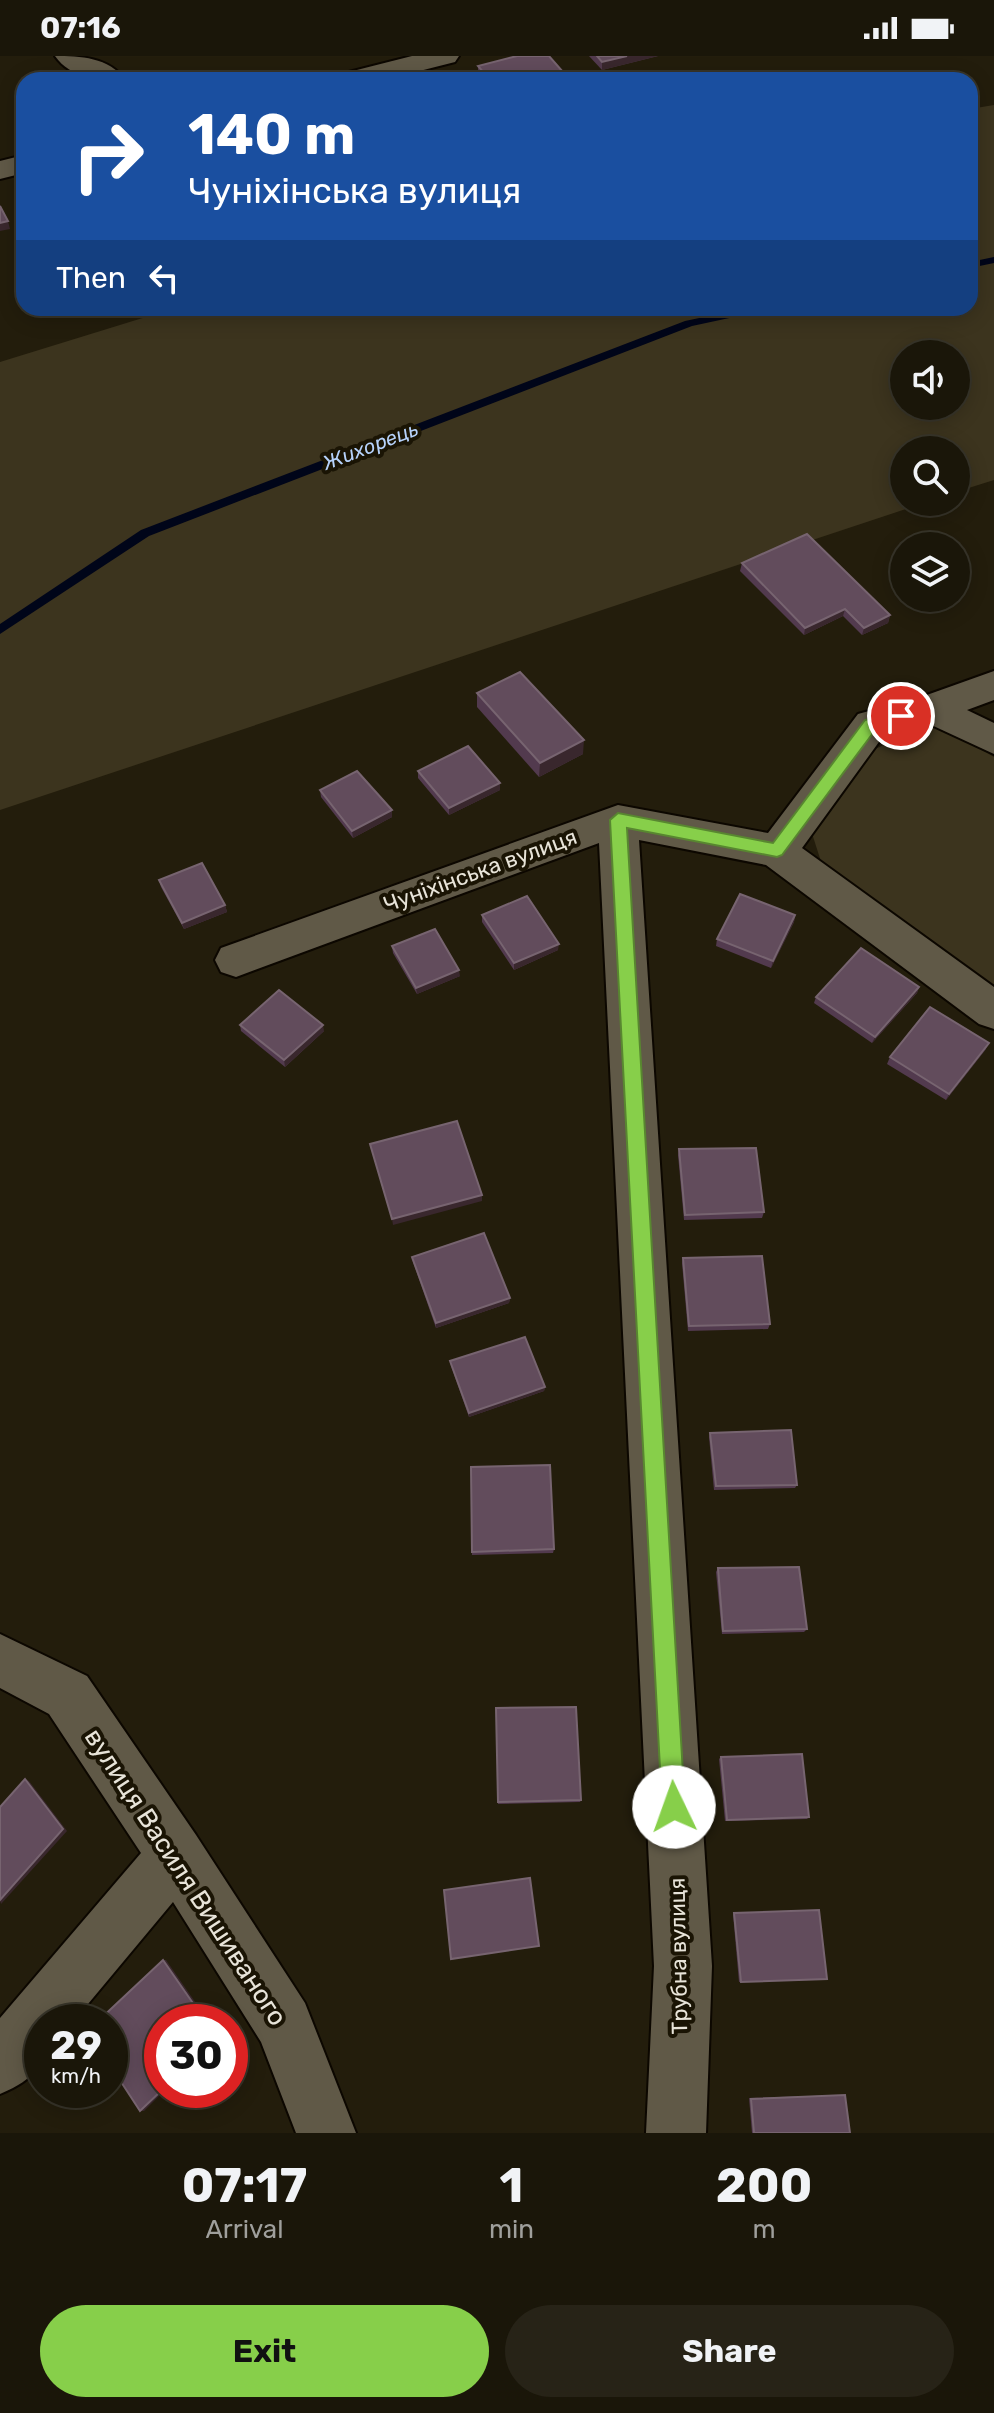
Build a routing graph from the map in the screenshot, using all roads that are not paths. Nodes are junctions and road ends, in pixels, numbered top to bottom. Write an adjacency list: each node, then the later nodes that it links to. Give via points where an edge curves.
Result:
1 (69, 56): 3 (street)
2 (445, 56): 4 (street)
3 (97, 72)
4 (382, 72)
5 (994, 685): 6 (street)
6 (931, 708): 7 (street); 9 (street, via 871,724)
7 (994, 740)
8 (618, 820): 9 (street); 10 (street, Чуніхінська вулиця); 16 (street, Трубна вулиця, via 683,1966)
9 (777, 851): 11 (street)
10 (236, 960)
11 (994, 1011)
12 (0, 1660): 13 (street, вулиця Василя Вишиваного, via 68,1695)
13 (176, 1855): 14 (street); 15 (street, вулиця Василя Вишиваного, via 284,2024)
14 (0, 2064)
15 (326, 2133)
16 (676, 2133)

